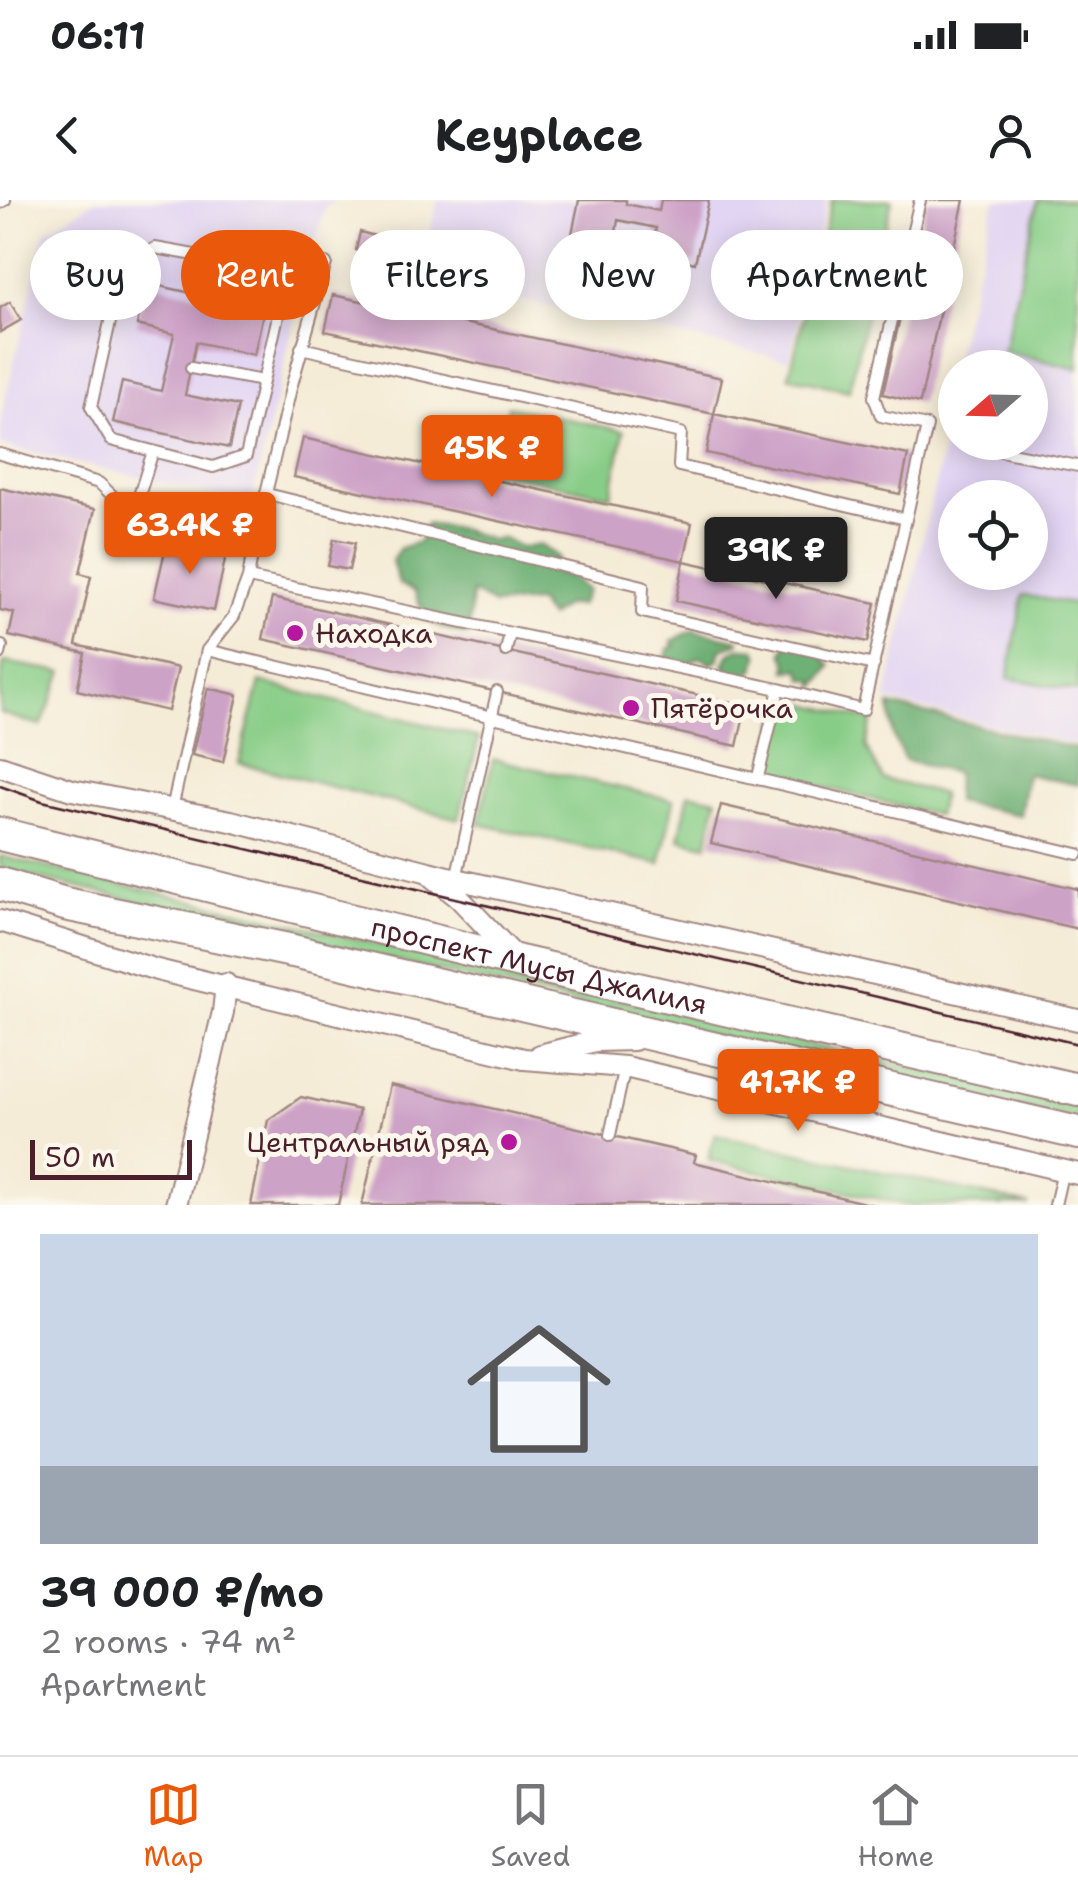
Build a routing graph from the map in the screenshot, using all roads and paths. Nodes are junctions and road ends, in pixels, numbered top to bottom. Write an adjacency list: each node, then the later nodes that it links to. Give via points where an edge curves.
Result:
1 (920, 200): 14 (lane, via 874,397 881,416 927,426)
2 (181, 253): 8 (lane, via 156,248 122,268 91,407 111,440)
3 (277, 320): 7 (lane)
4 (310, 320): 5 (lane)
5 (301, 348): 12 (lane); 14 (lane, via 681,433 679,466)
6 (191, 368): 7 (lane)
7 (263, 381): 8 (lane, via 246,456 213,467)
8 (153, 452): 13 (lane)
9 (0, 454): 13 (lane, via 98,483)
10 (1047, 460): 11 (lane)
11 (1078, 466)
12 (267, 494): 15 (lane); 20 (lane, via 643,586 642,612)
13 (133, 515): 15 (lane)
14 (906, 519): 20 (lane)
15 (254, 544): 16 (lane)
16 (248, 578): 17 (lane); 18 (lane, via 234,616)
17 (510, 633): 19 (lane); 21 (lane)
18 (207, 650): 23 (lane); 26 (lane)
19 (506, 651)
20 (874, 665): 21 (lane, via 864,710)
21 (779, 689): 25 (lane)
22 (498, 692): 23 (lane)
23 (492, 718): 25 (lane); 30 (lane)
24 (0, 766): 26 (street, via 72,790)
25 (758, 777): 28 (lane)
26 (172, 809): 29 (street)
27 (0, 834): 33 (main road, проспект Мусы Джалиля)
28 (1078, 854)
29 (426, 870): 30 (street); 33 (street)
30 (456, 879): 35 (street)
31 (0, 884): 36 (main road, проспект Мусы Джалиля, via 64,904)
32 (0, 922): 34 (street)
33 (520, 962): 39 (main road, проспект Мусы Джалиля)
34 (226, 984): 37 (street); 43 (street)
35 (1078, 1020)
36 (666, 1038): 37 (street, via 595,1041); 40 (main road, проспект Мусы Джалиля)
37 (524, 1059): 38 (street)
38 (625, 1067): 41 (lane); 42 (street)
39 (1078, 1090)
40 (1078, 1133)
41 (610, 1135)
42 (1070, 1172): 44 (lane)
43 (176, 1205)
44 (1055, 1205)

